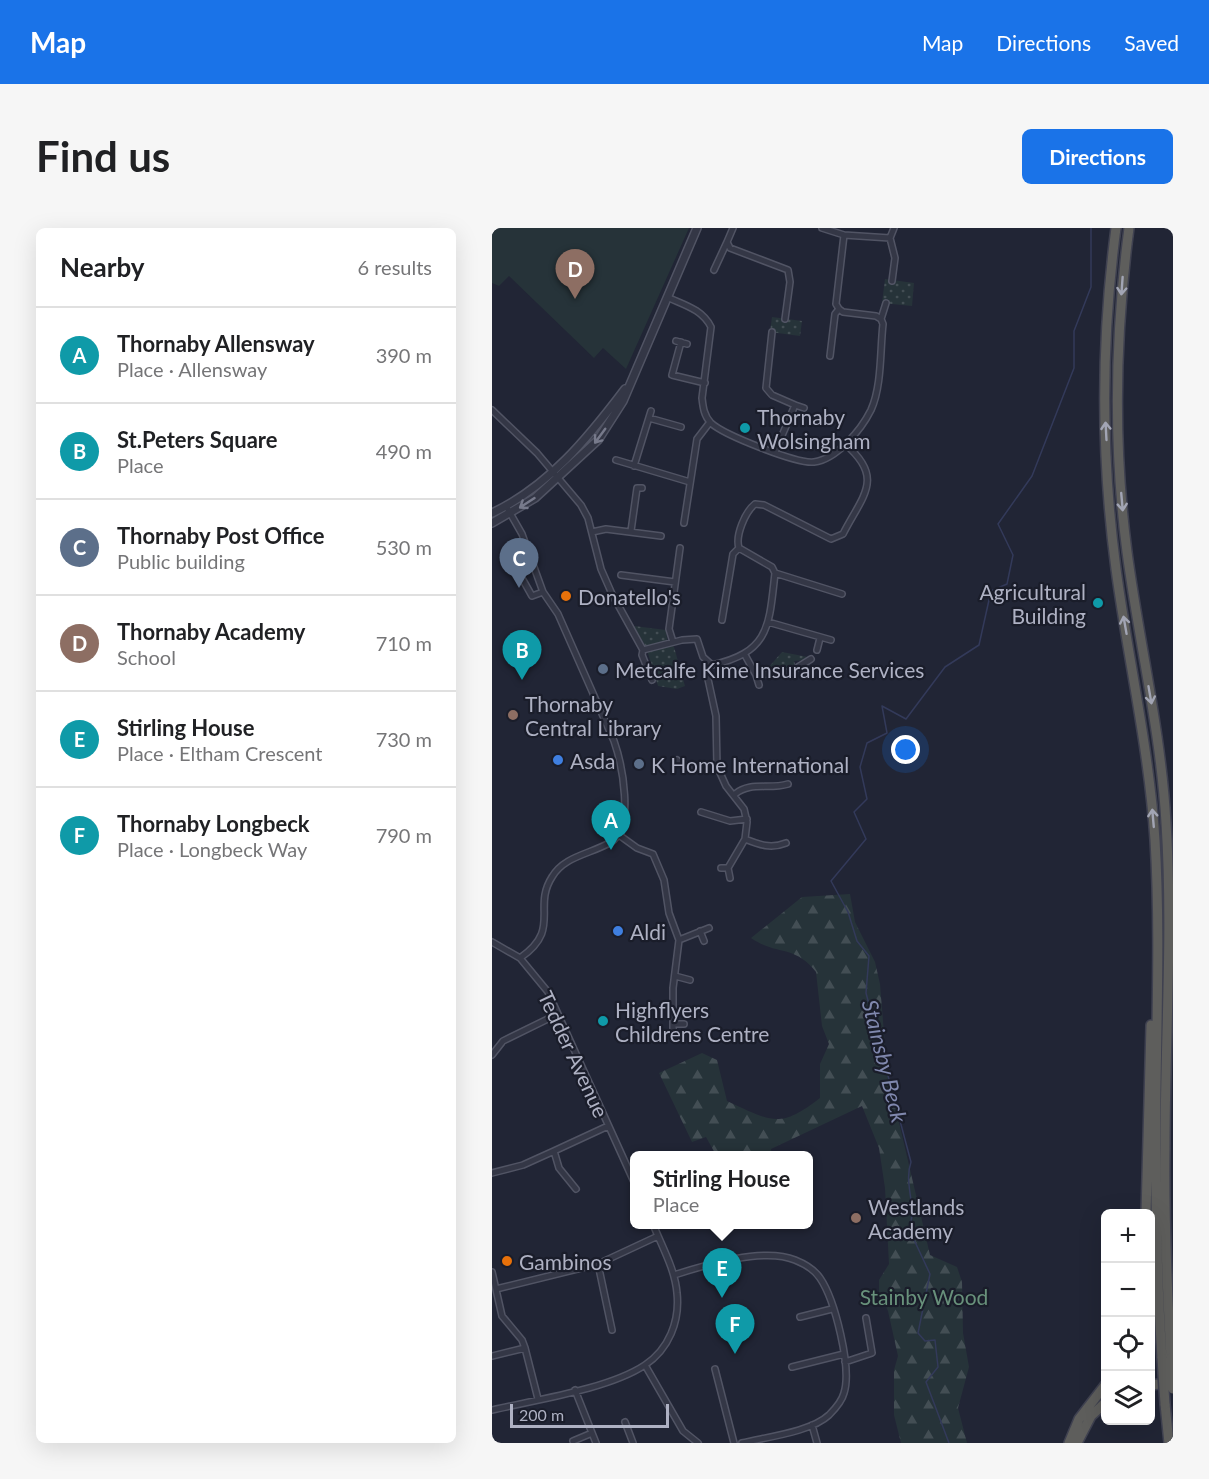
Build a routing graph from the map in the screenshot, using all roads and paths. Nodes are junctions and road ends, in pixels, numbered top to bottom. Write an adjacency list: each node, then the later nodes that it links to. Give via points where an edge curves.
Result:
1 (697, 228): 12 (street)
2 (733, 228): 9 (street)
3 (822, 228): 7 (street)
4 (894, 228): 8 (street)
5 (1116, 228): 85 (highway, one-way to 5, via 1146,748 1110,518 1105,343)
6 (1129, 228): 78 (highway, one-way to 78, via 1119,345 1122,497)
7 (844, 236): 8 (street); 14 (street, via 836,304)
8 (890, 238): 11 (street, via 895,258)
9 (727, 242): 10 (street); 15 (street, via 730,248 788,270)
10 (714, 270)
11 (892, 281)
12 (667, 297): 20 (street, via 697,310 711,327); 32 (street, via 628,385)
13 (886, 303): 16 (street)
14 (839, 309): 16 (street); 19 (street)
15 (785, 319)
16 (880, 319): 28 (street, via 883,324 875,397 864,422)
17 (772, 332): 21 (street, via 766,388 772,395)
18 (682, 342): 20 (street, via 672,375)
19 (830, 356)
20 (705, 383): 26 (street, via 703,407)
21 (795, 405): 22 (street); 29 (street)
22 (804, 408)
23 (492, 410): 32 (street)
24 (651, 411): 25 (street)
25 (649, 418): 27 (street); 31 (street)
26 (710, 422): 29 (street); 33 (street, via 696,439)
27 (681, 427)
28 (845, 444): 29 (street, via 814,462 790,459); 44 (street, via 860,456 868,475 864,494 843,534 831,539 759,504 750,508 737,539)
29 (775, 452)
30 (616, 460): 31 (street)
31 (634, 466): 33 (street)
32 (556, 476): 35 (street); 37 (street, one-way to 37); 41 (street, via 581,506)
33 (690, 482): 39 (street)
34 (642, 489): 40 (street, via 637,488)
35 (506, 506): 36 (street); 37 (street)
36 (492, 513)
37 (510, 514): 38 (street); 49 (street, via 522,534)
38 (492, 523)
39 (684, 523)
40 (631, 531): 41 (street); 42 (street)
41 (592, 532): 58 (street, via 608,586)
42 (661, 536)
43 (680, 548): 48 (street)
44 (739, 548): 45 (street, via 772,567); 51 (street, via 733,554)
45 (775, 573): 50 (street); 54 (street)
46 (621, 575): 48 (street)
47 (523, 580): 49 (street, via 532,596)
48 (675, 582): 57 (street, via 669,629)
49 (543, 592): 79 (street, via 558,614 618,755 623,792)
50 (842, 594)
51 (724, 612): 52 (street); 53 (street)
52 (732, 614)
53 (722, 621)
54 (768, 622): 55 (street); 60 (street, via 757,645)
55 (820, 638): 56 (street); 59 (street)
56 (831, 640)
57 (673, 642): 58 (street); 63 (street, via 696,639)
58 (643, 650): 66 (street)
59 (817, 650)
60 (745, 655): 63 (street); 65 (street)
61 (811, 659): 64 (street)
62 (796, 660): 64 (street)
63 (707, 663): 69 (street, via 716,716)
64 (800, 667): 65 (street, via 790,672)
65 (756, 675): 67 (street)
66 (652, 680)
67 (759, 685)
68 (677, 760): 69 (street, via 682,769)
69 (717, 766): 73 (street, via 726,786)
70 (777, 779): 72 (street)
71 (788, 784): 72 (street)
72 (778, 787): 73 (street, via 754,786)
73 (735, 794): 77 (street)
74 (712, 806): 76 (street)
75 (701, 812): 76 (street)
76 (710, 813): 77 (street, via 730,821)
77 (747, 819): 80 (street)
78 (1166, 824): 82 (highway); 121 (highway)
79 (619, 834): 89 (street, via 653,854); 92 (street, via 556,871 546,891 540,941)
80 (745, 839): 81 (street, via 763,846); 84 (street)
81 (786, 843)
82 (1173, 858)
83 (721, 868): 84 (street)
84 (728, 868): 86 (street)
85 (1156, 876): 101 (highway); 106 (highway)
86 (730, 878)
87 (710, 928): 88 (street)
88 (700, 931): 89 (street); 90 (street)
89 (680, 940): 93 (street)
90 (704, 941)
91 (492, 942): 92 (street, Tedder Avenue)
92 (520, 958): 95 (street, Tedder Avenue, via 548,992)
93 (675, 976): 94 (street); 96 (street)
94 (690, 980)
95 (558, 1014): 99 (street, via 507,1038); 100 (street, Tedder Avenue)
96 (673, 1024): 97 (street); 98 (street)
97 (684, 1024)
98 (673, 1034)
99 (492, 1055)
100 (608, 1126): 102 (street); 104 (street, Tedder Avenue)
101 (1155, 1134): 107 (highway); 121 (highway, via 1157,1287)
102 (554, 1151): 103 (street); 105 (street, via 559,1167)
103 (492, 1173)
104 (630, 1173)
105 (576, 1189)
106 (1147, 1209)
107 (1148, 1209)
108 (655, 1229): 109 (street)
109 (658, 1236): 110 (street); 112 (street)
110 (598, 1264): 113 (street); 117 (street)
111 (492, 1272): 113 (street)
112 (674, 1275): 114 (street, via 729,1260 792,1258 810,1267 819,1278); 123 (street, via 677,1315 673,1333)
113 (496, 1289): 118 (street, via 502,1316)
114 (832, 1309): 115 (street); 119 (street)
115 (800, 1317)
116 (866, 1318): 122 (street, via 872,1353)
117 (612, 1330)
118 (525, 1348): 120 (street); 131 (street)
119 (843, 1354): 122 (street); 124 (street)
120 (492, 1356)
121 (1166, 1358): 129 (highway, bridge); 147 (highway, bridge)
122 (845, 1362): 135 (street, via 844,1395 827,1417)
123 (645, 1365): 128 (street, via 617,1378); 141 (street, via 682,1431)
124 (792, 1367)
125 (716, 1368): 142 (street)
126 (1173, 1383): 127 (highway)
127 (1155, 1385)
128 (575, 1389): 131 (street); 136 (street)
129 (1173, 1389)
130 (1101, 1390): 145 (highway, via 1079,1419)
131 (538, 1399): 133 (street)
132 (1101, 1405): 146 (highway)
133 (492, 1410)
134 (624, 1422): 140 (street)
135 (812, 1425): 137 (street); 144 (street)
136 (592, 1433): 138 (street); 139 (street)
137 (766, 1440): 143 (street)
138 (573, 1442)
139 (596, 1443)
140 (633, 1443)
141 (698, 1443)
142 (735, 1443)
143 (742, 1443)
144 (817, 1443)
145 (1069, 1443)
146 (1077, 1443)
147 (1169, 1443)

